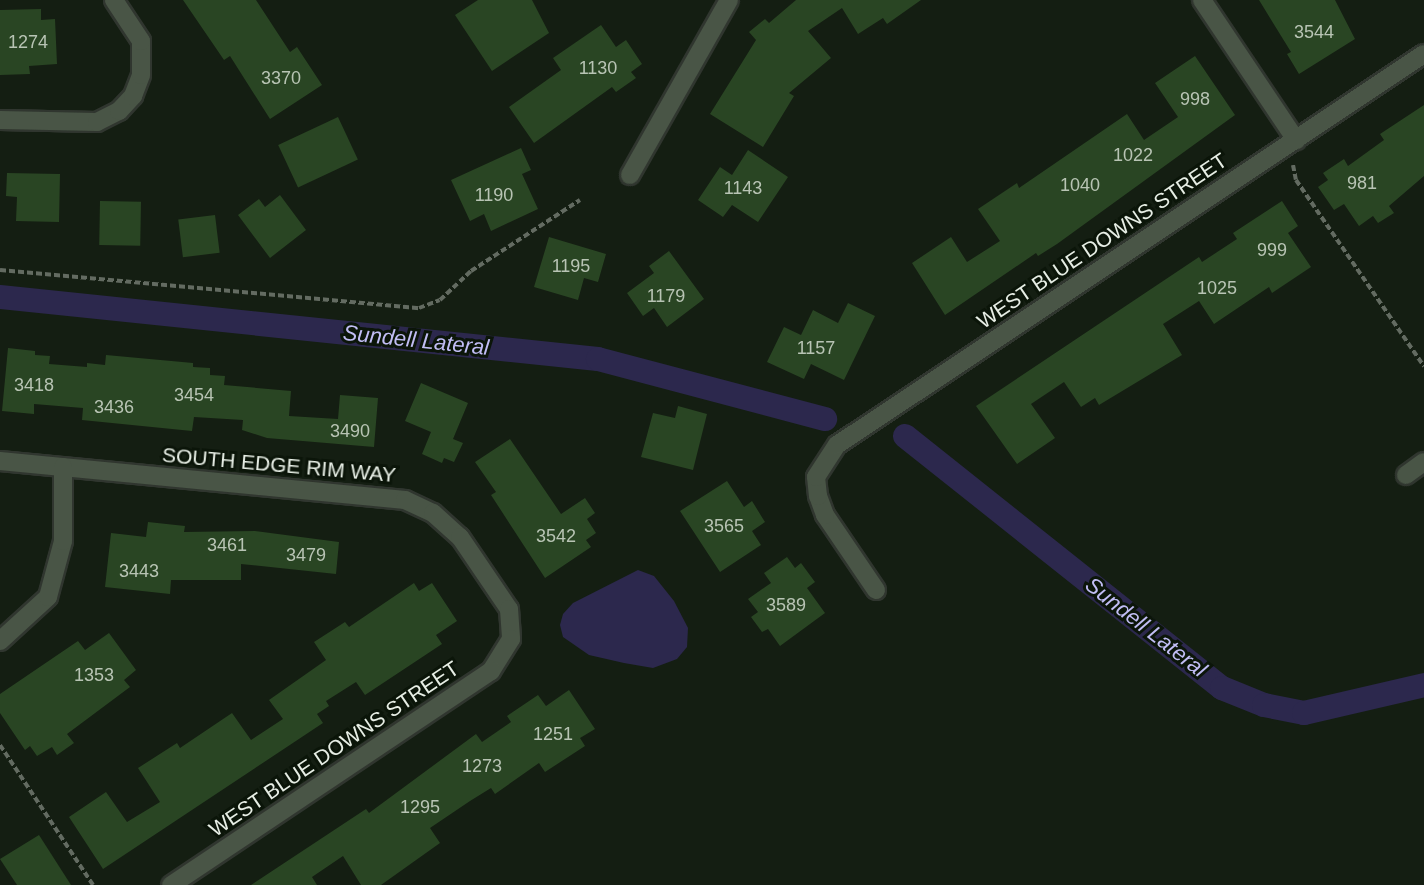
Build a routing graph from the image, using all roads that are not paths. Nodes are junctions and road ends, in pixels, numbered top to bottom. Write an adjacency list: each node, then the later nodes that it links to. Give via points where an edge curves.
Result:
1 (114, 0): 5 (street, via 141,41 141,75 133,96 118,111 97,122)
2 (729, 0): 7 (street)
3 (1202, 0): 6 (street)
4 (1424, 54): 6 (street, WEST BLUE DOWNS STREET)
5 (0, 120)
6 (1296, 140): 12 (street, WEST BLUE DOWNS STREET, via 837,445 816,477 818,496 825,515)
7 (630, 175)
8 (0, 461): 10 (street, SOUTH EDGE RIM WAY)
9 (1424, 462): 11 (street)
10 (63, 467): 13 (street, SOUTH EDGE RIM WAY, via 405,500 433,513 460,537 509,609); 14 (street, via 63,541 48,597)
11 (1406, 475)
12 (876, 590)
13 (511, 639): 15 (street, WEST BLUE DOWNS STREET, via 491,671)
14 (0, 641)
15 (171, 885)

